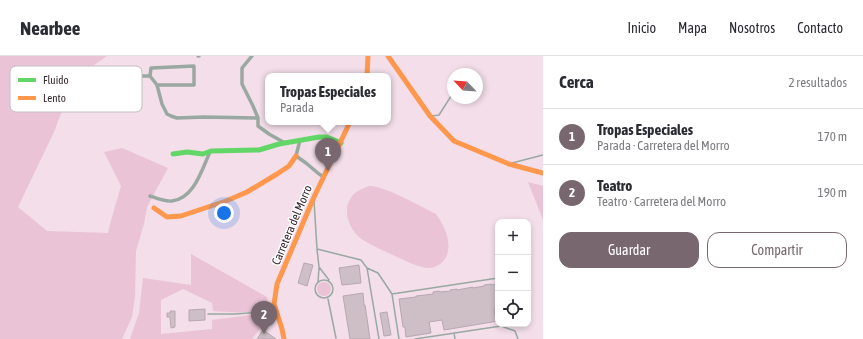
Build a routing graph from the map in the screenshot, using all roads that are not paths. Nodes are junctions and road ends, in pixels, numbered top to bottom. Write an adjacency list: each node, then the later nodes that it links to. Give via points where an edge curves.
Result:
1 (252, 56): 10 (street, via 242,68 242,84)
2 (368, 56): 4 (street)
3 (388, 56): 9 (street)
4 (367, 73)
5 (142, 76): 6 (street)
6 (150, 76): 7 (street); 7 (street, via 151,68 194,66 194,85)
7 (157, 85): 10 (street, via 162,104 170,116)
8 (447, 102): 9 (lane, via 439,115)
9 (430, 116): 19 (street, via 454,141)
10 (258, 118): 14 (street, via 258,126)
11 (349, 125): 13 (street, Carretera del Morro)
12 (300, 140): 13 (street, via 327,137); 14 (street); 18 (street)
13 (341, 142): 21 (street, Carretera del Morro)
14 (285, 143): 15 (street, via 259,150)
15 (211, 151): 16 (street, via 203,154); 22 (street, via 194,186 185,196 171,202)
16 (172, 154)
17 (543, 155): 19 (lane)
18 (296, 156): 21 (street); 24 (street, via 277,174 226,201 174,217 167,217)
19 (509, 164): 20 (street)
20 (543, 173)
21 (324, 177): 23 (street, Carretera del Morro)
22 (150, 196)
23 (314, 197): 25 (lane); 33 (street, Carretera del Morro, via 277,284)
24 (154, 208)
25 (317, 249): 26 (lane); 27 (lane, via 361,260)
26 (319, 267): 29 (lane); 30 (lane)
27 (367, 268): 31 (lane, via 378,273); 40 (lane)
28 (495, 278): 31 (lane)
29 (330, 281): 30 (lane, via 324,279); 32 (lane, via 334,288)
30 (318, 282): 32 (lane, via 315,287 316,294 321,298)
31 (392, 294): 41 (lane)
32 (328, 298): 38 (lane)
33 (274, 304): 34 (lane, via 261,312); 39 (street, Carretera del Morro)
34 (208, 314)
35 (495, 327): 37 (lane)
36 (504, 327): 44 (lane, via 515,331)
37 (454, 333): 42 (lane); 43 (lane)
38 (336, 338)
39 (284, 339)
40 (379, 339)
41 (399, 339)
42 (415, 339)
43 (454, 339)
44 (518, 339)

